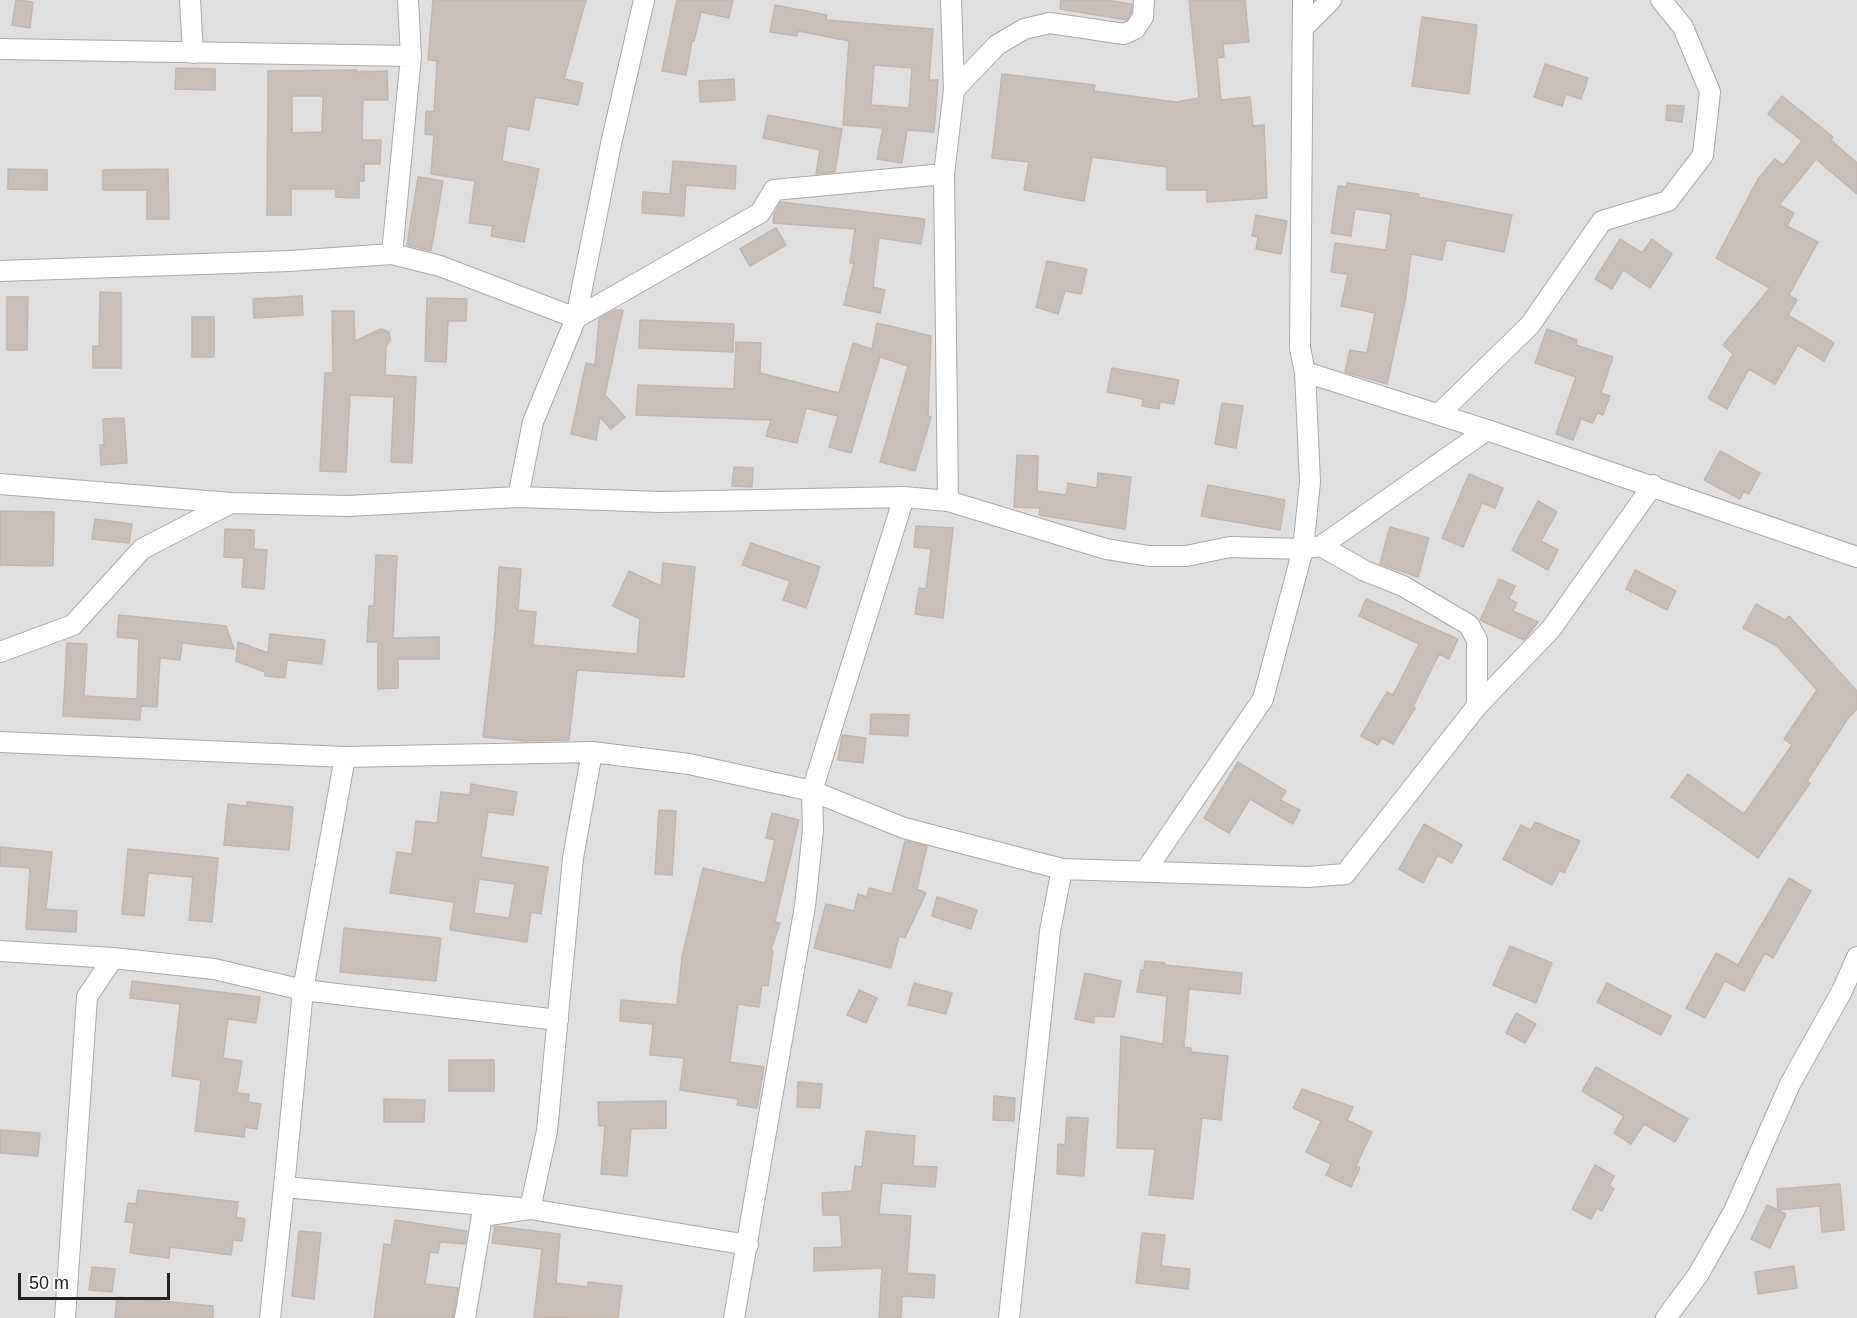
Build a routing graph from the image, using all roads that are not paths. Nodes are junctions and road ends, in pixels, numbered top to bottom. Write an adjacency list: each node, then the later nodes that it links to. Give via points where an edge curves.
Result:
1 (190, 0): 11 (street)
2 (408, 0): 12 (street)
3 (644, 0): 17 (street)
4 (951, 0): 13 (street)
5 (1144, 0): 13 (street, via 1143,17 1136,29 1124,34 1050,23 1024,29 997,45)
6 (1303, 0): 9 (street)
7 (1331, 0): 9 (street)
8 (1661, 0): 19 (street, via 1683,27 1710,92 1703,155 1668,201 1602,221 1530,326)
9 (1304, 27): 18 (street, via 1300,348)
10 (0, 49): 11 (street)
11 (193, 53): 12 (street)
12 (411, 56): 15 (street)
13 (954, 90): 14 (street)
14 (944, 174): 17 (street, via 774,190 760,213); 25 (street)
15 (392, 254): 16 (street); 17 (street, via 440,266)
16 (0, 271)
17 (576, 318): 24 (street, via 533,422)
18 (1305, 372): 19 (street); 27 (street)
19 (1439, 414): 20 (street)
20 (1487, 430): 22 (street); 27 (street)
21 (0, 484): 26 (street)
22 (1653, 485): 28 (street); 30 (street, via 1551,629)
23 (904, 496): 24 (street, via 662,502); 25 (street); 34 (street)
24 (519, 497): 26 (street, via 348,506)
25 (948, 501): 27 (street, via 1106,549 1149,556 1186,556 1230,547)
26 (231, 502): 29 (street, via 142,549 74,625)
27 (1312, 547): 30 (street, via 1404,586 1469,625 1477,639); 36 (street, via 1263,699)
28 (1857, 557)
29 (0, 652)
30 (1477, 706): 36 (street, via 1345,874 1308,877)
31 (0, 741): 33 (street)
32 (592, 752): 33 (street); 34 (street, via 689,764); 41 (street, via 573,858)
33 (345, 757): 40 (street)
34 (812, 790): 35 (street, via 904,828); 44 (street, via 813,830 805,906)
35 (1062, 869): 36 (street); 49 (street, via 1050,931)
36 (1146, 870)
37 (0, 951): 39 (street)
38 (1857, 957): 50 (street, via 1790,1084 1734,1211 1698,1275)
39 (113, 958): 40 (street, via 214,969); 45 (street, via 87,997)
40 (303, 990): 41 (street); 42 (street)
41 (558, 1020): 43 (street, via 547,1131)
42 (284, 1187): 43 (street); 46 (street)
43 (530, 1209): 44 (street); 47 (street, via 482,1216)
44 (748, 1245): 48 (street)
45 (65, 1318)
46 (270, 1318)
47 (465, 1318)
48 (734, 1318)
49 (1009, 1318)
50 (1666, 1318)

